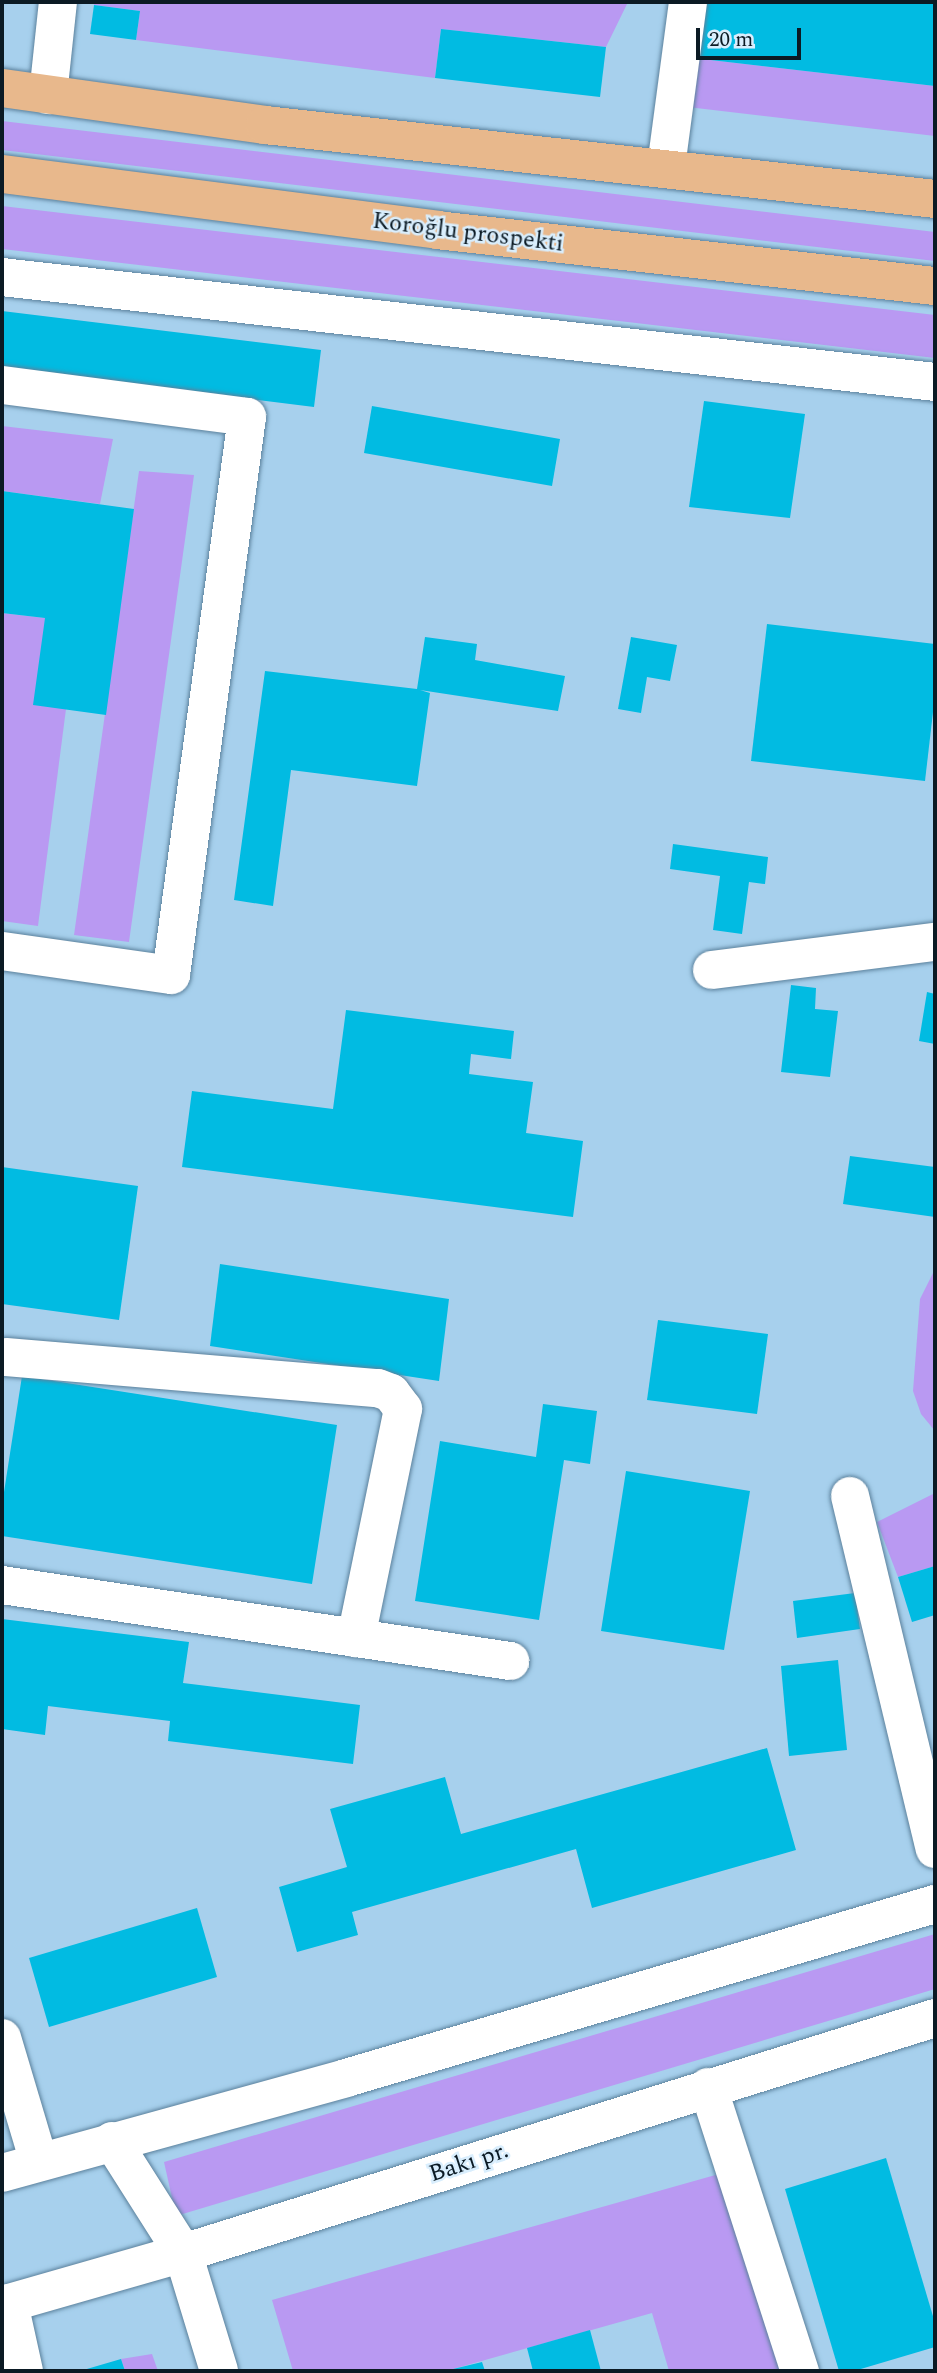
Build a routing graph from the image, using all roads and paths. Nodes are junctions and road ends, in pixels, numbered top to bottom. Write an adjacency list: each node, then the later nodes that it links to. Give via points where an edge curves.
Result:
1 (58, 2): 4 (street)
2 (688, 2): 5 (street)
3 (2, 88): 4 (main road)
4 (48, 95): 5 (main road, via 265,125)
5 (666, 167): 7 (main road)
6 (2, 174): 9 (main road, Koroğlu prospekti, via 438,230)
7 (935, 198)
8 (2, 277): 10 (street)
9 (935, 286)
10 (935, 382)
11 (2, 385): 13 (street, via 247,417 171,975)
12 (935, 942): 14 (street)
13 (2, 951)
14 (712, 970)
15 (3, 1363): 18 (street, via 378,1388 391,1393 403,1409)
16 (850, 1496): 20 (street)
17 (2, 1586): 18 (street)
18 (356, 1638): 19 (street)
19 (510, 1661)
20 (935, 1849)
21 (935, 1904): 25 (street, via 346,2078)
22 (935, 2018): 24 (street, Bakı pr.)
23 (2, 2038): 26 (street)
24 (708, 2087): 28 (street, Bakı pr.); 32 (street)
25 (112, 2141): 26 (street); 28 (street)
26 (39, 2162): 27 (street)
27 (2, 2174)
28 (183, 2253): 29 (street, Bakı pr.); 31 (street)
29 (6, 2304): 30 (street)
30 (24, 2371)
31 (219, 2371)
32 (800, 2371)

